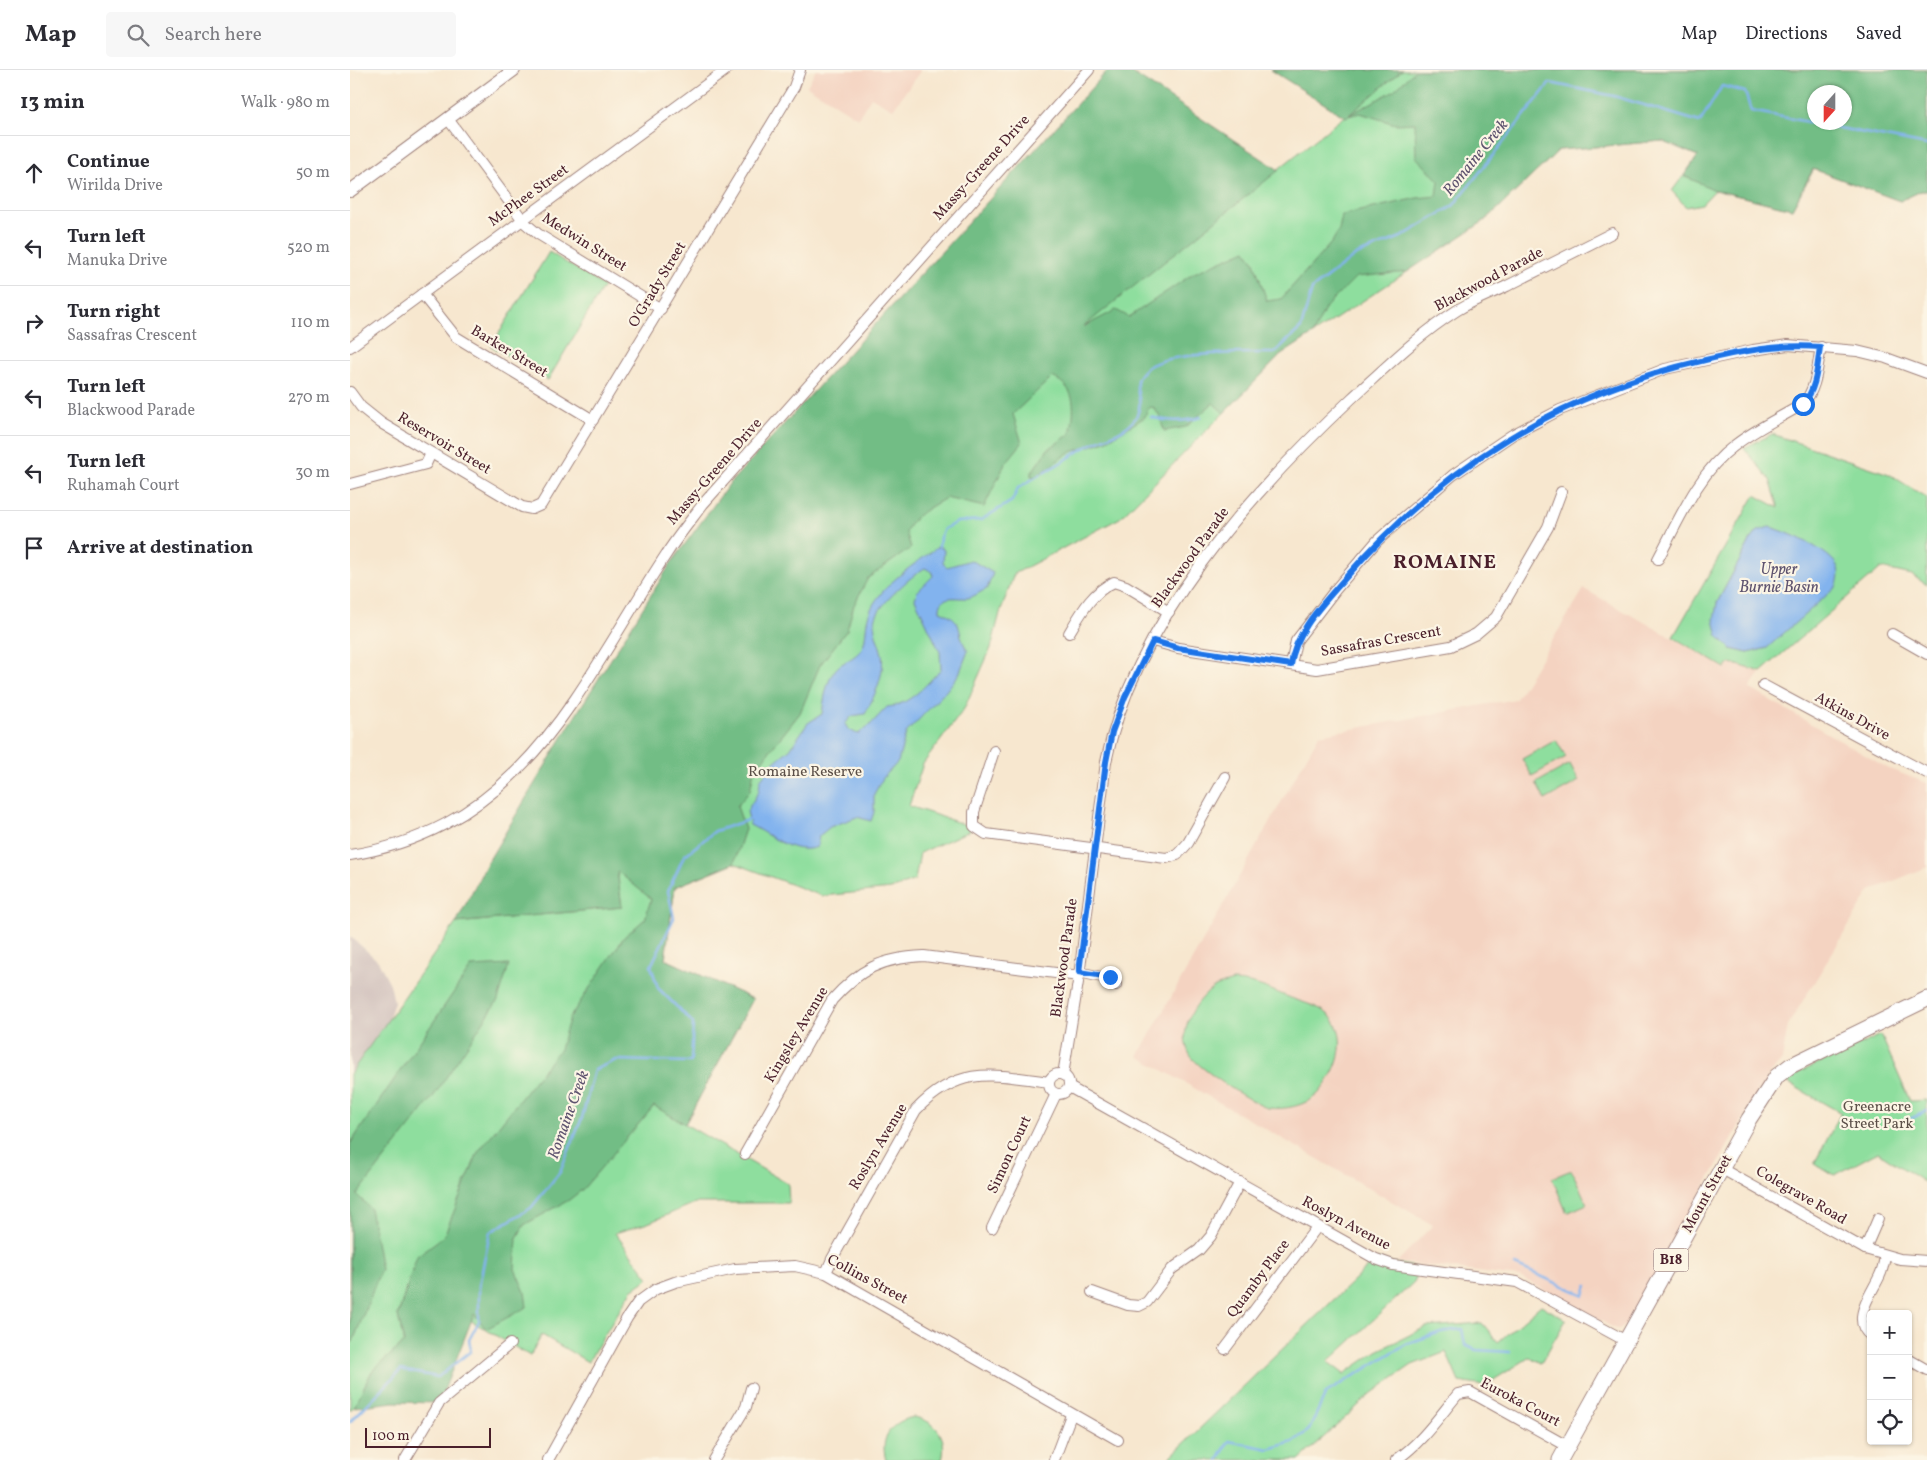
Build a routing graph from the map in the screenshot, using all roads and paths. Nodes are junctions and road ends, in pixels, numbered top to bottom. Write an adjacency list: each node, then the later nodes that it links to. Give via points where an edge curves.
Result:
1 (514, 70): 5 (main road)
2 (726, 70): 7 (street, McPhee Street)
3 (800, 70): 10 (street, O'Grady Street, via 794,87)
4 (1089, 70): 32 (street, Massy-Greene Drive, via 703,504 668,551 562,720 532,757 489,796 448,823 411,840)
5 (448, 119): 6 (main road); 7 (street, Medwin Street)
6 (350, 191)
7 (522, 220): 9 (street, McPhee Street); 10 (street, Medwin Street, via 538,234)
8 (1612, 233): 21 (street, Blackwood Parade, via 1457,310 1408,347 1320,429 1262,489 1225,533)
9 (422, 294): 11 (street, McPhee Street); 15 (street, Barker Street, via 456,337)
10 (661, 309): 15 (street, O'Grady Street)
11 (350, 347)
12 (1820, 347): 13 (street, via 1886,358); 20 (street, via 1809,397 1803,404 1733,446 1716,462); 26 (street, via 1788,345 1664,369 1560,410 1512,436 1453,475 1377,542 1296,641)
13 (1927, 373)
14 (350, 392): 16 (street, Reservoir Street, via 369,415)
15 (594, 420): 19 (street, O'Grady Street, via 541,504)
16 (431, 453): 17 (street, via 426,464); 19 (street, Reservoir Street, via 522,508)
17 (350, 484)
18 (1561, 492): 26 (street, Sassafras Crescent, via 1548,527 1496,617 1476,634 1451,646 1349,665 1317,669)
19 (532, 509)
20 (1658, 559)
21 (1170, 612): 22 (street, via 1114,582 1090,600); 24 (street, Blackwood Parade)
22 (1068, 633)
23 (1892, 634): 25 (street)
24 (1153, 641): 26 (street, Sassafras Crescent, via 1178,648); 31 (street, Blackwood Parade, via 1125,697 1112,732)
25 (1927, 654)
26 (1291, 665)
27 (1763, 685): 29 (street, Atkins Drive)
28 (994, 751): 31 (street, via 974,812 974,826 986,834)
29 (1927, 773)
30 (1226, 777): 31 (street, via 1178,856 1166,858)
31 (1094, 849): 33 (street, Blackwood Parade)
32 (350, 856)
33 (1079, 974): 34 (street, Kingsley Avenue, via 1110,977 1116,980); 36 (street, Blackwood Parade); 40 (street, Kingsley Avenue, via 924,956 900,957 878,963 850,980 832,1000)
34 (1116, 985)
35 (1927, 999): 41 (highway, Mount Street / B18, via 1790,1066 1777,1076)
36 (1063, 1075): 37 (street, via 1056,1074); 38 (street, via 1068,1078)
37 (1049, 1082): 39 (street, via 1049,1088); 49 (street, Roslyn Avenue, via 970,1076 948,1083 932,1094 916,1110)
38 (1069, 1087): 39 (street, via 1065,1093); 42 (street, Roslyn Avenue)
39 (1056, 1094): 45 (street, Simon Court)
40 (745, 1154)
41 (1722, 1169): 46 (street, Colegrave Road); 52 (highway, Mount Street / B18)
42 (1240, 1182): 44 (street, Roslyn Avenue); 50 (street, via 1211,1236 1199,1250 1172,1269 1147,1302 1128,1306)
43 (1878, 1219): 46 (street)
44 (1317, 1227): 52 (street, Roslyn Avenue, via 1393,1265 1517,1282); 54 (street, Quamby Place)
45 (992, 1228)
46 (1865, 1249): 47 (street, Colegrave Road)
47 (1886, 1256): 48 (street, Colegrave Road); 51 (street, via 1862,1313)
48 (1927, 1261)
49 (826, 1273): 58 (street, Collins Street); 62 (street, Collins Street, via 795,1266 735,1269 656,1289 638,1302 627,1318)
50 (1092, 1292)
51 (1867, 1333)
52 (1626, 1341): 60 (highway, Mount Street / B18)
53 (510, 1344): 61 (street, via 438,1403)
54 (1225, 1349)
55 (1912, 1361): 56 (street)
56 (1927, 1370)
57 (751, 1388): 63 (street, via 746,1407)
58 (1071, 1415): 59 (street, Collins Street); 64 (street)
59 (1118, 1440)
60 (1567, 1446): 65 (street, Euroka Court, via 1470,1392 1458,1394 1411,1450); 66 (highway, Mount Street / B18)
61 (405, 1460)
62 (548, 1460)
63 (714, 1460)
64 (1054, 1460)
65 (1396, 1460)
66 (1560, 1460)

